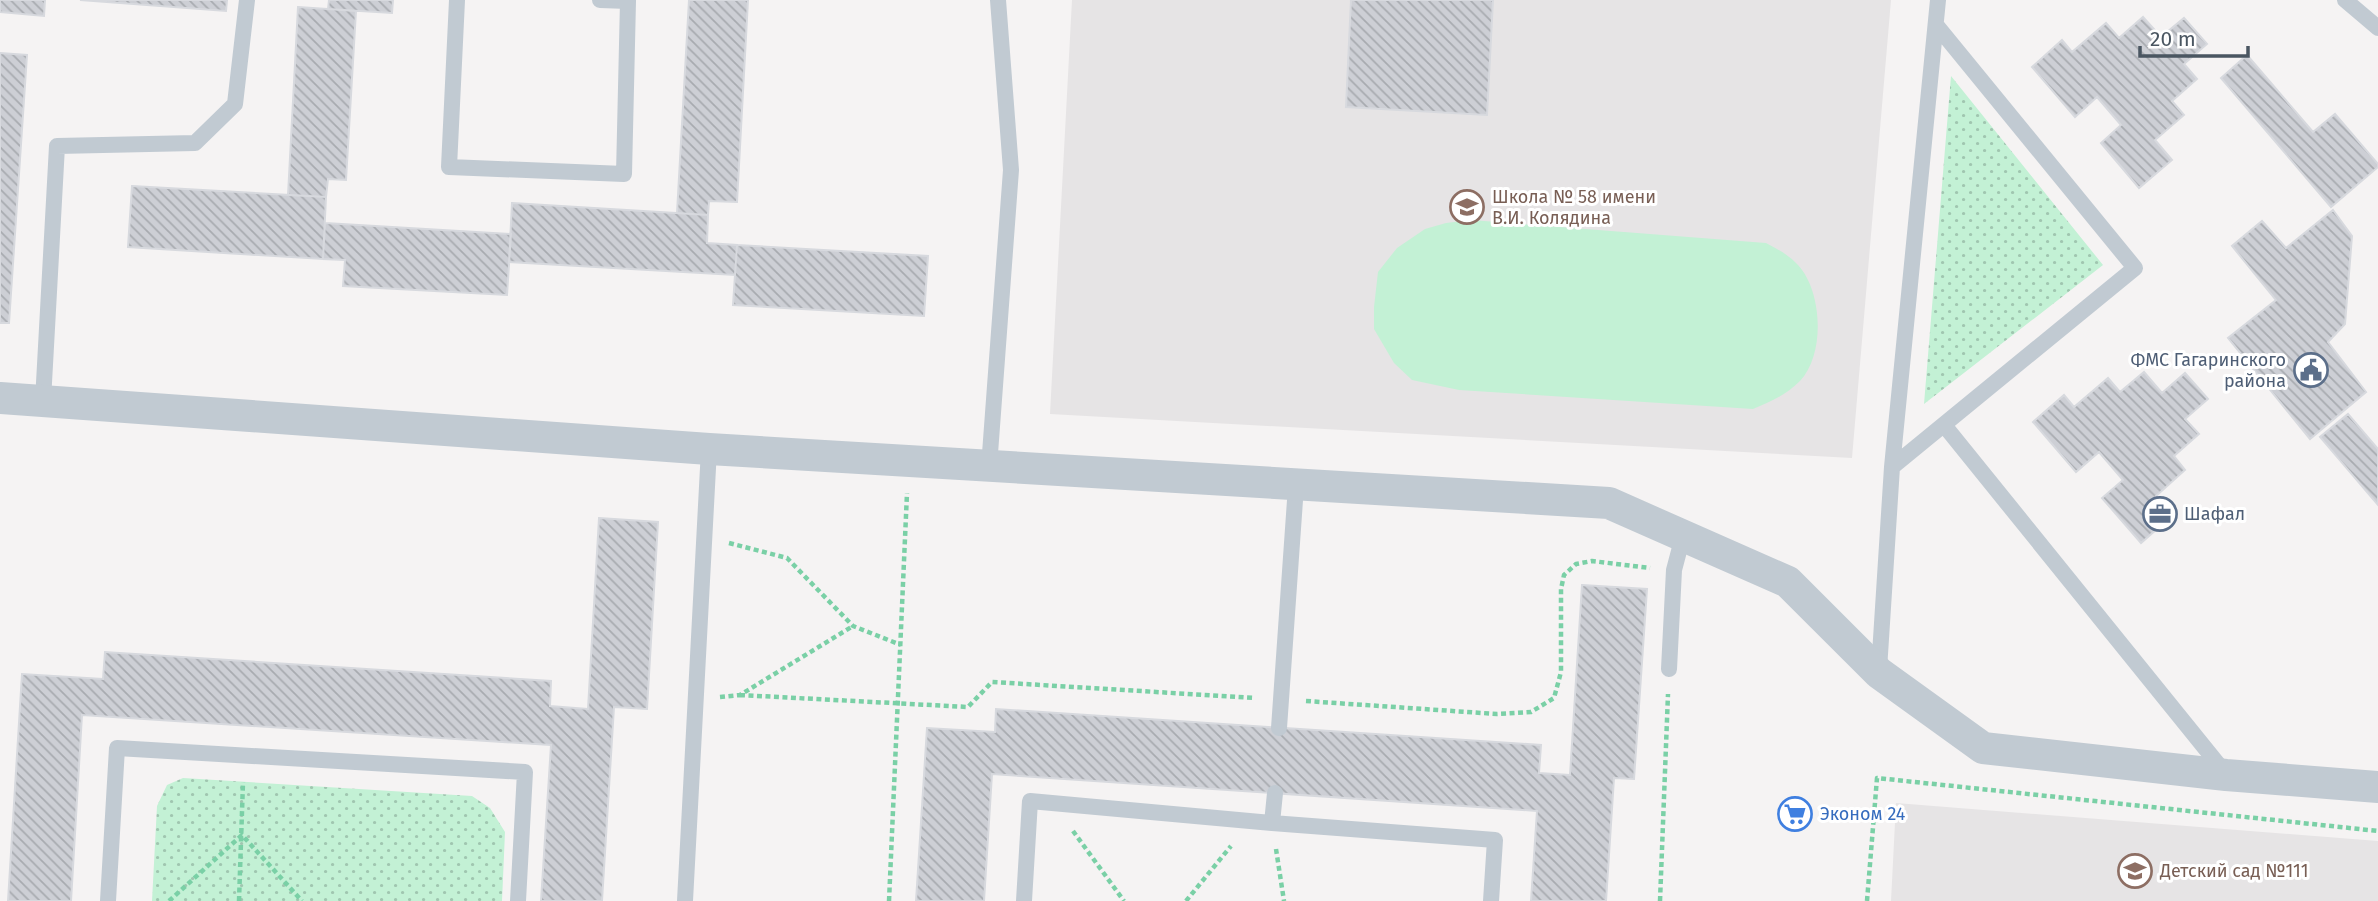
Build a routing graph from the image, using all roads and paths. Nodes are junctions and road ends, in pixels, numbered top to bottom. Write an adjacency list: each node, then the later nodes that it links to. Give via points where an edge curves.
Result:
1 (247, 0): 10 (lane, via 236,104 195,143 57,146)
2 (457, 0): 3 (lane, via 449,167 624,174 628,1)
3 (600, 0)
4 (998, 0): 14 (lane, via 1011,170)
5 (1938, 0): 7 (lane)
6 (2345, 0): 8 (lane)
7 (1937, 26): 11 (lane, via 2135,268); 15 (lane)
8 (2378, 28)
9 (0, 398): 10 (street)
10 (43, 401): 12 (street)
11 (1944, 425): 15 (lane); 29 (lane)
12 (709, 449): 13 (street); 18 (lane)
13 (908, 462): 14 (street); 21 (path)
14 (989, 467): 16 (street)
15 (1892, 467): 23 (lane)
16 (1296, 486): 17 (street, via 1609,503); 25 (lane)
17 (1683, 536): 19 (lane); 23 (street, via 1788,582)
18 (704, 537): 20 (path, via 787,558); 26 (lane)
19 (1674, 570): 22 (lane); 25 (path, via 1592,561 1576,564 1564,575 1561,673 1554,698 1531,712 1497,714)
20 (853, 625): 21 (path); 24 (path)
21 (901, 645): 27 (path)
22 (1669, 669): 50 (path)
23 (1879, 673): 29 (street, via 1983,748)
24 (740, 695): 26 (path); 27 (path)
25 (1281, 699): 27 (path, via 992,682 968,707); 28 (lane)
26 (696, 700): 43 (lane)
27 (898, 705): 44 (path)
28 (1279, 728)
29 (2226, 775): 31 (street)
30 (243, 782): 37 (path)
31 (2378, 787)
32 (1275, 793): 35 (lane)
33 (1052, 804): 34 (lane); 45 (lane, via 1030,802); 46 (path)
34 (1252, 821): 35 (lane); 47 (path)
35 (1272, 823): 48 (path); 49 (lane, via 1495,840)
36 (2378, 831): 51 (path, via 1877,778)
37 (242, 835): 39 (path); 40 (path); 41 (path)
38 (108, 901): 42 (lane, via 117,748 525,772)
39 (169, 901)
40 (239, 901)
41 (302, 901)
42 (518, 901)
43 (685, 901)
44 (889, 901)
45 (1024, 901)
46 (1124, 901)
47 (1186, 901)
48 (1284, 901)
49 (1491, 901)
50 (1660, 901)
51 (1867, 901)

